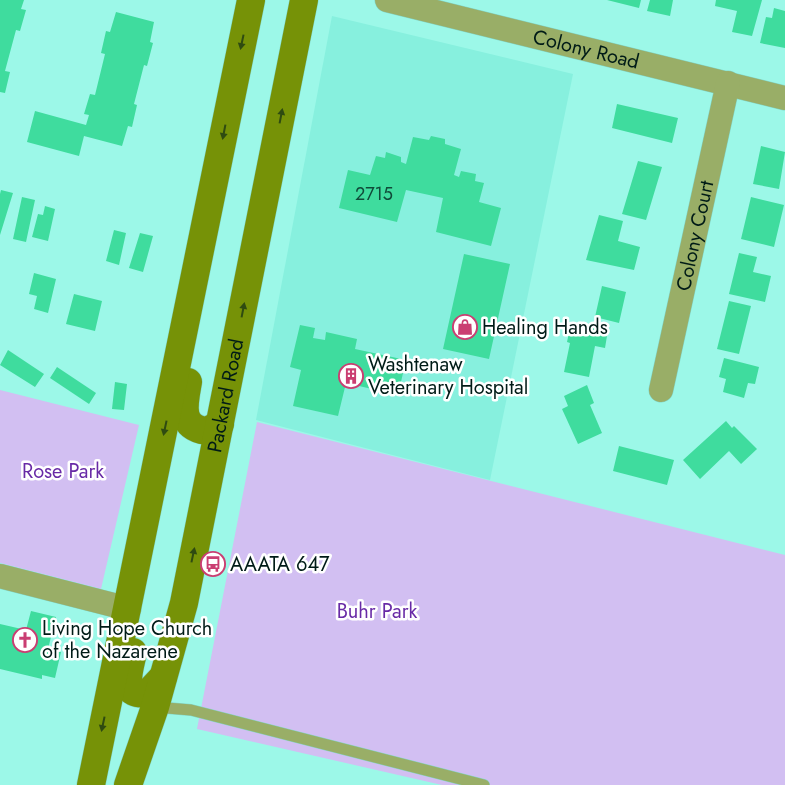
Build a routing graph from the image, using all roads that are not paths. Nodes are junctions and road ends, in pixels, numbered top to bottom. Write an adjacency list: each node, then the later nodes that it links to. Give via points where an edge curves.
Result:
1 (251, 0): 6 (main road, one-way to 6)
2 (304, 0): 8 (main road, Packard Road, one-way to 2)
3 (387, 0): 4 (street, Colony Road)
4 (728, 83): 5 (street, Colony Road); 7 (street, Colony Court)
5 (785, 98)
6 (202, 245): 8 (main road, via 204,303 184,412 188,422 200,430 212,430); 9 (main road, one-way to 9)
7 (661, 390)
8 (220, 424): 12 (main road, Packard Road, one-way to 8, via 184,603)
9 (158, 464): 11 (main road); 12 (main road, via 162,510 158,540 127,679 131,690 141,694 148,693)
10 (0, 576): 11 (street)
11 (128, 609): 13 (main road)
12 (163, 677): 14 (main road, Packard Road)
13 (118, 699): 14 (lane); 15 (main road, one-way to 15)
14 (155, 707): 16 (main road, Packard Road); 17 (lane, via 191,710)
15 (91, 785)
16 (128, 785)
17 (484, 785)

